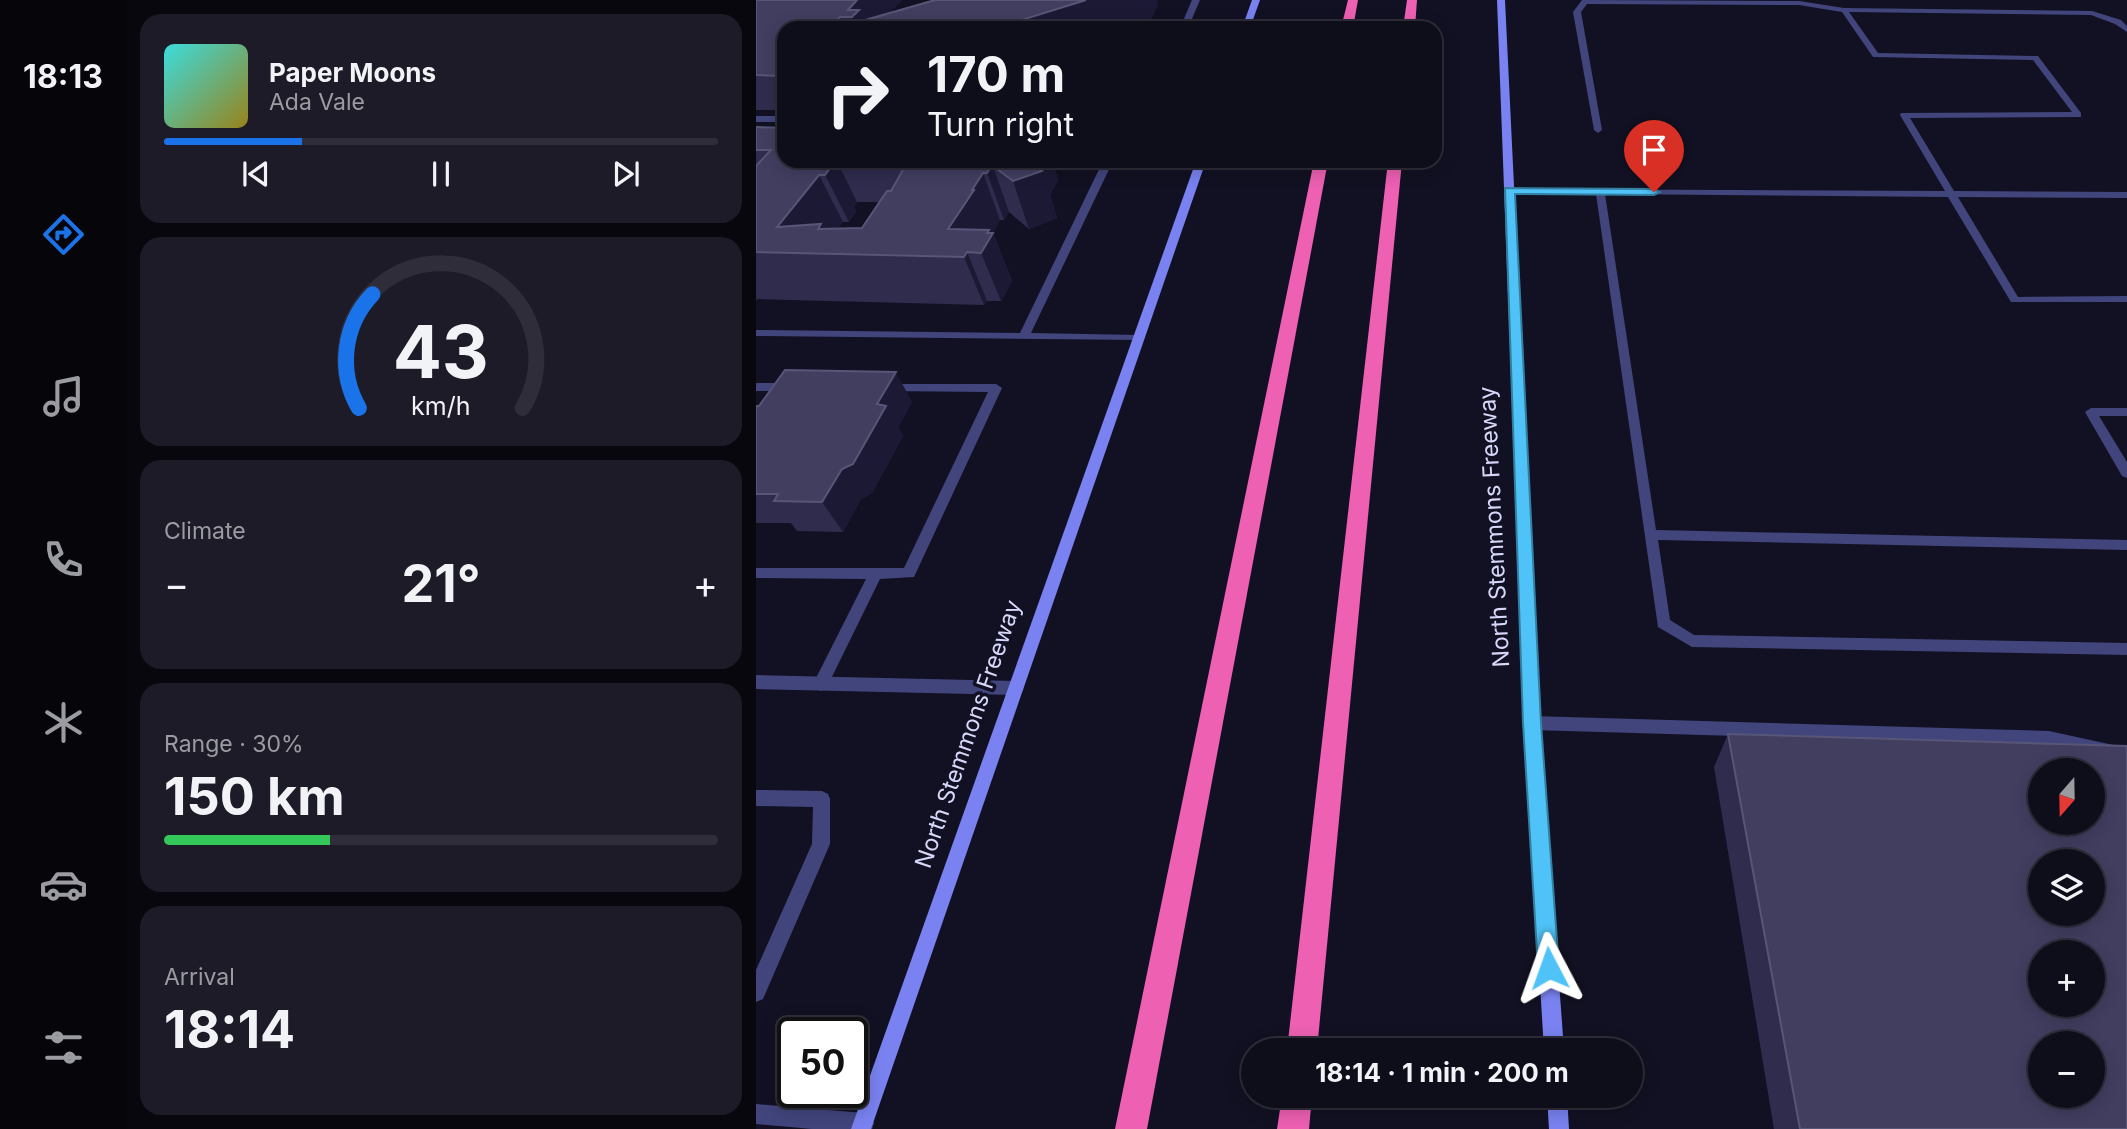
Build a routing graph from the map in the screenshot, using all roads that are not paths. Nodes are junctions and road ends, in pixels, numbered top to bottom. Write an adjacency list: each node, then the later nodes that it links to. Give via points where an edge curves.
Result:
1 (1196, 0): 8 (street)
2 (1256, 0): 9 (main road)
3 (1353, 0): 10 (highway)
4 (1501, 0): 20 (main road, North Stemmons Freeway)
5 (1837, 0): 7 (street)
6 (1413, 2): 11 (highway)
7 (1844, 10): 12 (street, via 2092,13); 15 (street, via 1799,3 1586,2 1577,12); 22 (street, via 1876,55 2035,58 2078,115 1904,115)
8 (1187, 21)
9 (1248, 21)
10 (1349, 21)
11 (1410, 21)
12 (2127, 30)
13 (756, 119): 14 (street)
14 (777, 119)
15 (1598, 130)
16 (1105, 168): 26 (street)
17 (1198, 168): 27 (main road, North Stemmons Freeway)
18 (1320, 168): 50 (highway)
19 (1394, 168): 45 (highway)
20 (1509, 191): 21 (street); 41 (main road, North Stemmons Freeway)
21 (1600, 191): 22 (street); 33 (street)
22 (1952, 194): 23 (street); 24 (street, via 2015,300)
23 (2127, 195)
24 (2127, 299)
25 (756, 333): 26 (street)
26 (1024, 337): 27 (street)
27 (1139, 338): 40 (main road, North Stemmons Freeway)
28 (756, 387): 29 (street)
29 (809, 387)
30 (876, 388): 36 (street, via 996,388 909,573)
31 (2127, 412): 32 (street, via 2091,412)
32 (2127, 473)
33 (1650, 535): 34 (street); 37 (street, via 1663,623 1692,642)
34 (2127, 545)
35 (756, 573): 36 (street)
36 (876, 574): 39 (street)
37 (2127, 649)
38 (756, 682): 39 (street)
39 (821, 684): 40 (street)
40 (1016, 688): 49 (main road, North Stemmons Freeway)
41 (1532, 723): 42 (street, via 2049,738); 46 (main road, North Stemmons Freeway)
42 (2127, 755)
43 (756, 797): 44 (street, via 822,799 822,810 821,844)
44 (756, 992)
45 (1303, 1038)
46 (1553, 1038)
47 (1558, 1108): 51 (main road)
48 (756, 1114): 49 (street)
49 (862, 1126)
50 (1131, 1129)
51 (1559, 1129)

